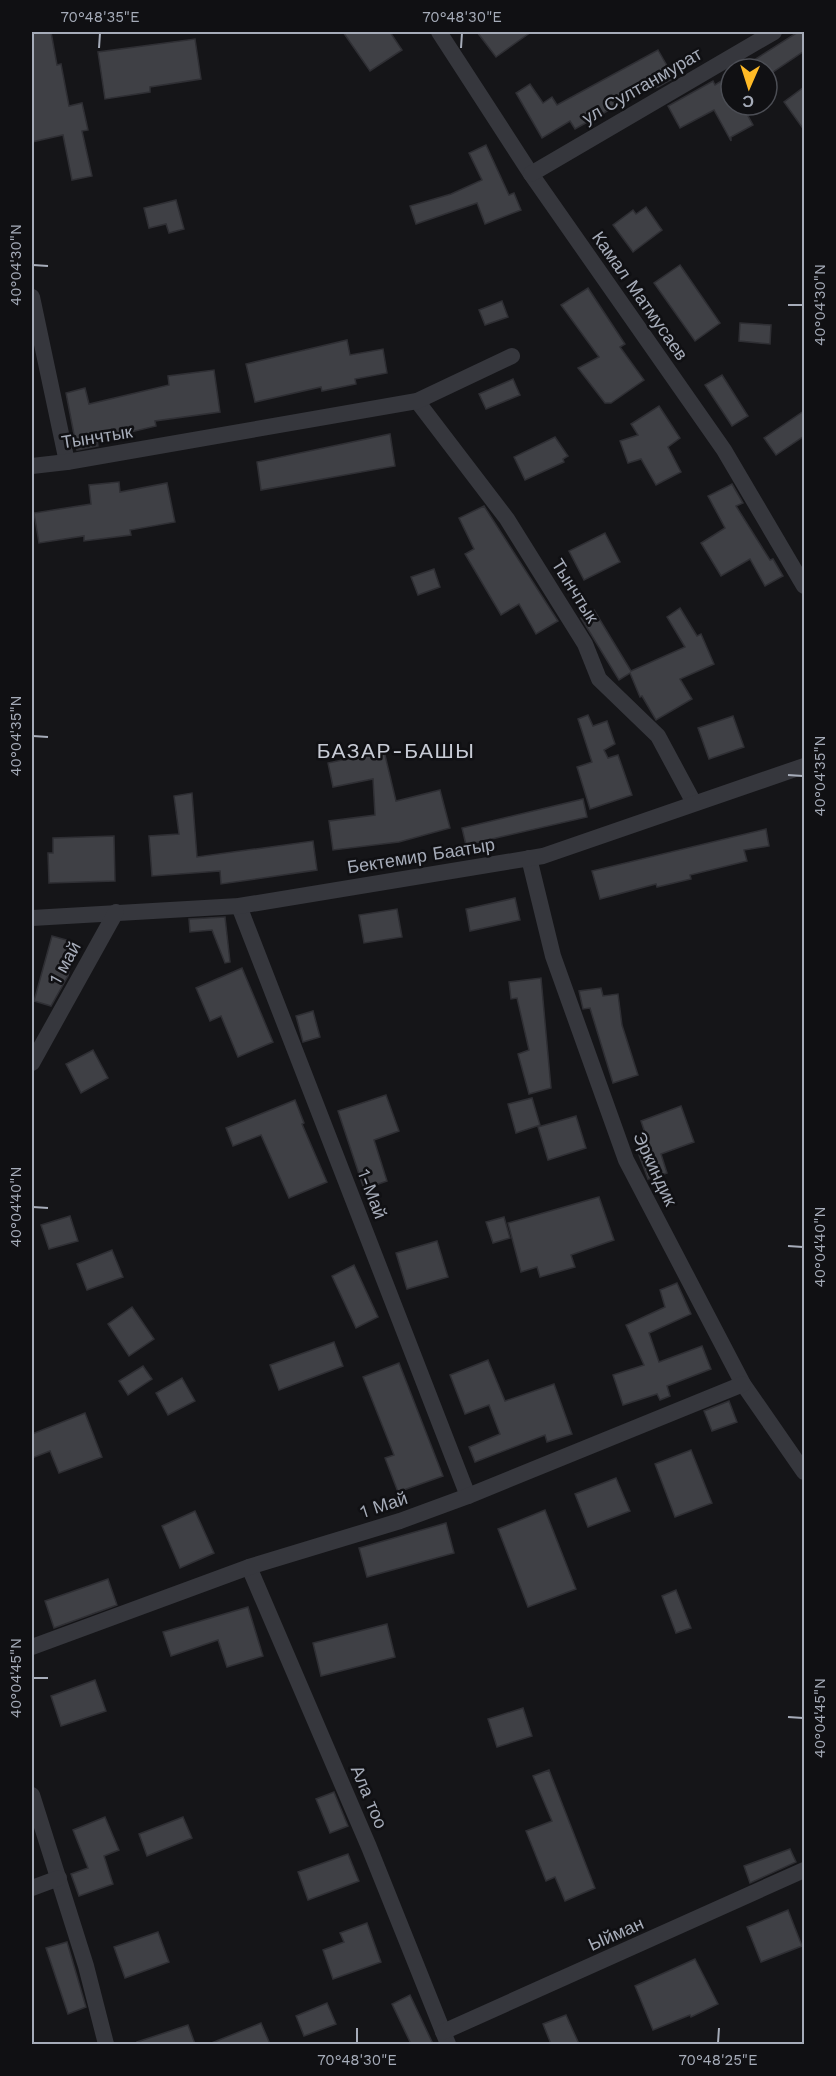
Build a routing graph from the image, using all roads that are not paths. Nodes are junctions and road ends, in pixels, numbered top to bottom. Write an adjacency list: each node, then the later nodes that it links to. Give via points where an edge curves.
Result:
1 (439, 32): 3 (street, Камал Матмусаев)
2 (774, 32): 3 (street, ул Султанмурат)
3 (531, 174): 9 (street, Камал Матмусаев, via 724,450)
4 (32, 297): 7 (street)
5 (512, 356): 6 (street, Тынчтык)
6 (417, 401): 7 (street, Тынчтык); 11 (street, Тынчтык, via 507,519 585,644 599,679 658,736)
7 (67, 462): 8 (street, Тынчтык)
8 (32, 466)
9 (804, 586)
10 (804, 766): 11 (street, Бектемир Баатыр)
11 (694, 803): 12 (street, Бектемир Баатыр)
12 (529, 858): 13 (street, Бектемир Баатыр); 17 (street, Эркиндик, via 553,956 626,1160)
13 (239, 906): 14 (street, Бектемир Баатыр); 19 (street, 1-Май)
14 (116, 912): 15 (street, Бектемир Баатыр); 16 (street, 1 май)
15 (32, 918)
16 (32, 1063)
17 (743, 1384): 18 (street, Эркиндик); 19 (street, 1 Май)
18 (804, 1472)
19 (468, 1496): 20 (street, 1 Май)
20 (249, 1567): 21 (street, 1 Май); 26 (street, Ала тоо, via 369,1846)
21 (32, 1647)
22 (32, 1795): 24 (street)
23 (804, 1870): 26 (street, Ыйман)
24 (59, 1878): 25 (street); 27 (street)
25 (32, 1888)
26 (446, 2038)
27 (106, 2044)

